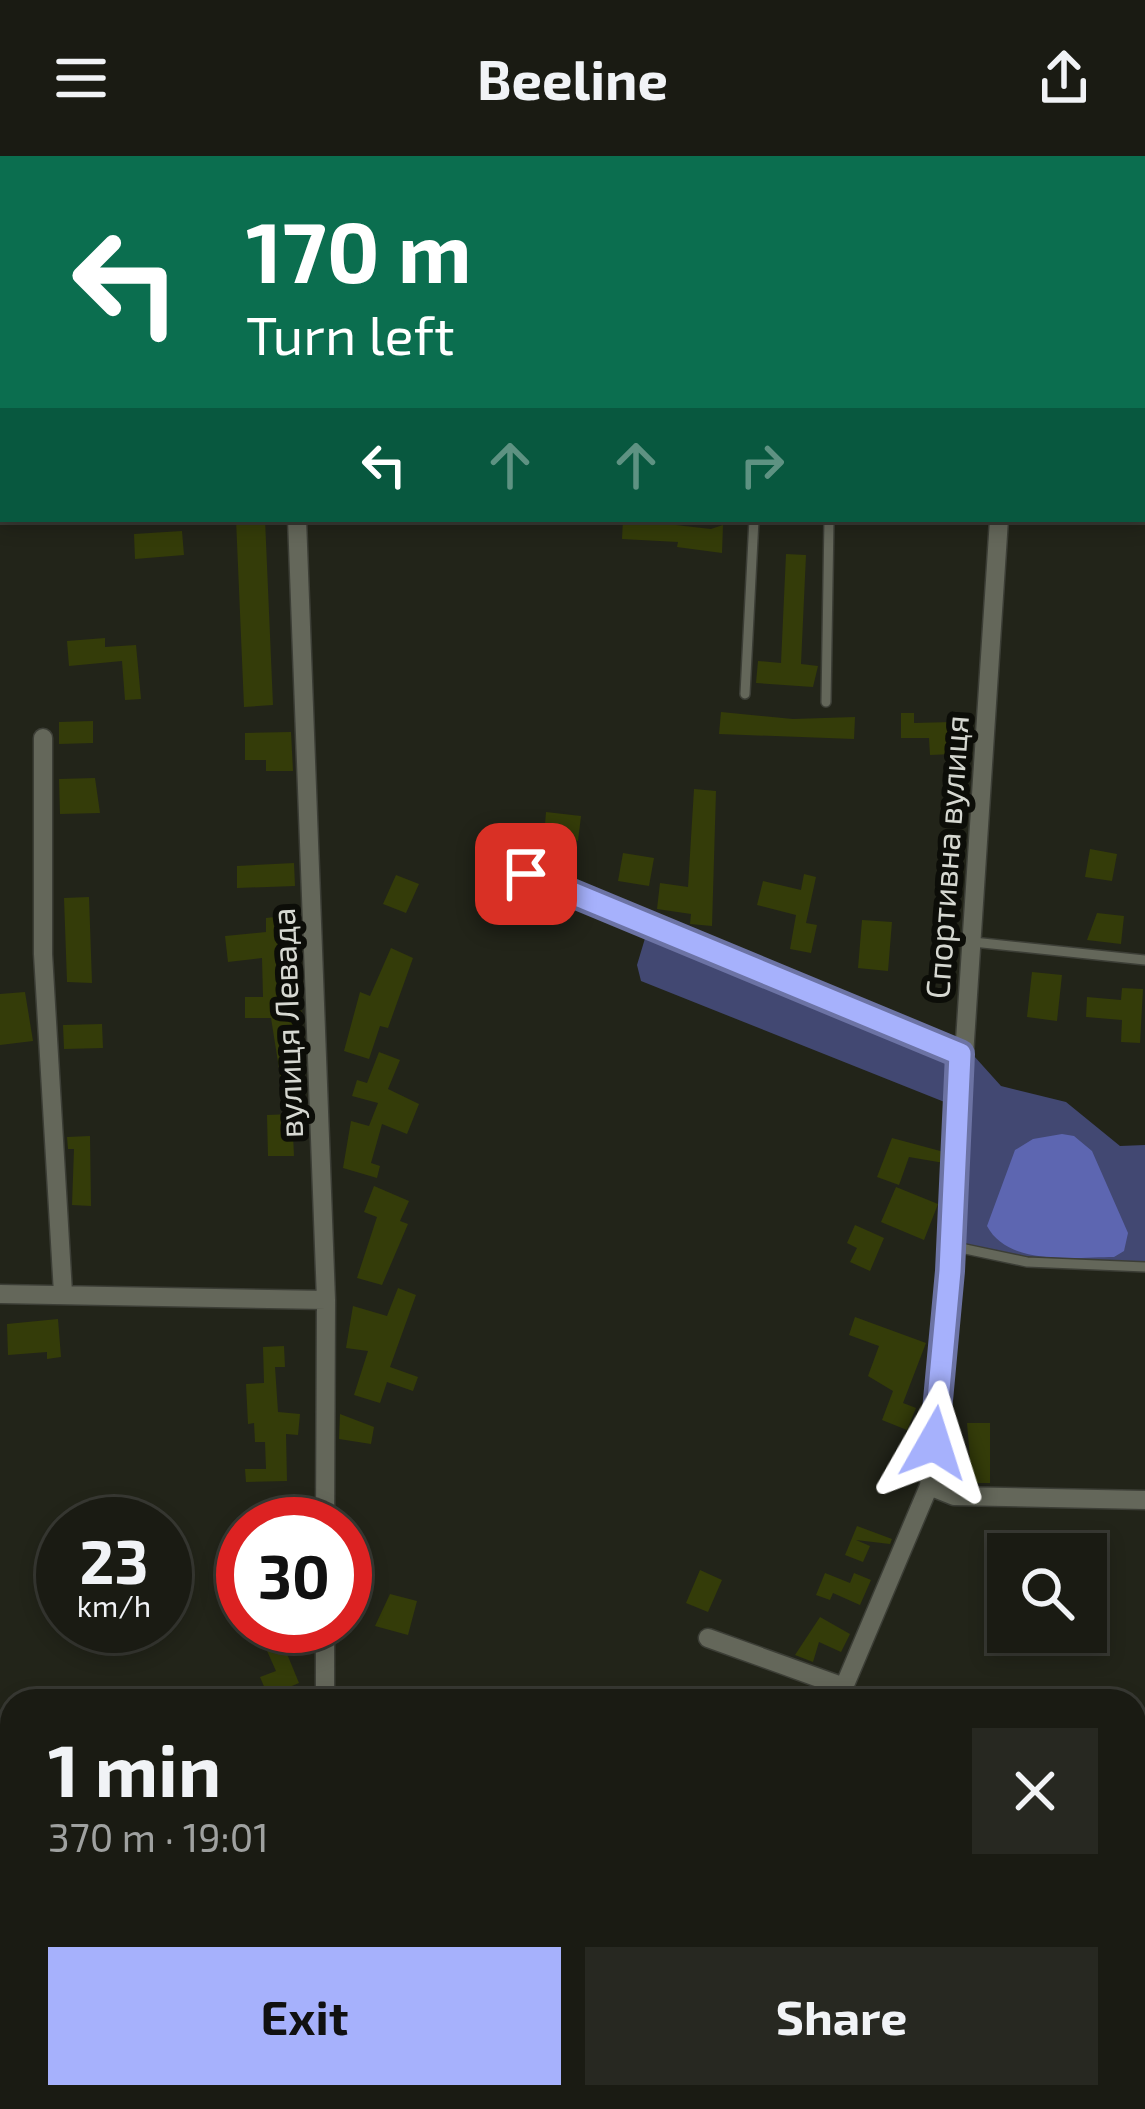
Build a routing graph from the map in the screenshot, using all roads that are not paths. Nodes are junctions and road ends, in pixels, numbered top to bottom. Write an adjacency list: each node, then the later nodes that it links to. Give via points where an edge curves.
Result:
1 (297, 522): 16 (street, вулиця Левада)
2 (754, 522): 5 (lane)
3 (829, 522): 6 (lane)
4 (999, 522): 9 (street, Спортивна вулиця)
5 (746, 694)
6 (826, 702)
7 (43, 738): 14 (street, via 43,954)
8 (526, 874): 11 (lane)
9 (973, 942): 10 (lane); 11 (street, Спортивна вулиця)
10 (1145, 960)
11 (960, 1054): 12 (street, Спортивна вулиця)
12 (951, 1246): 13 (lane, via 1027,1262); 17 (street, Спортивна вулиця)
13 (1145, 1267)
14 (63, 1293): 15 (street); 16 (street)
15 (0, 1294)
16 (326, 1300): 18 (street, вулиця Левада)
17 (929, 1486): 19 (street, via 954,1496); 20 (street, Спортивна вулиця, via 844,1687)
18 (326, 1497)
19 (1145, 1500)
20 (708, 1638)
21 (325, 1653): 22 (street)
22 (325, 1689)

